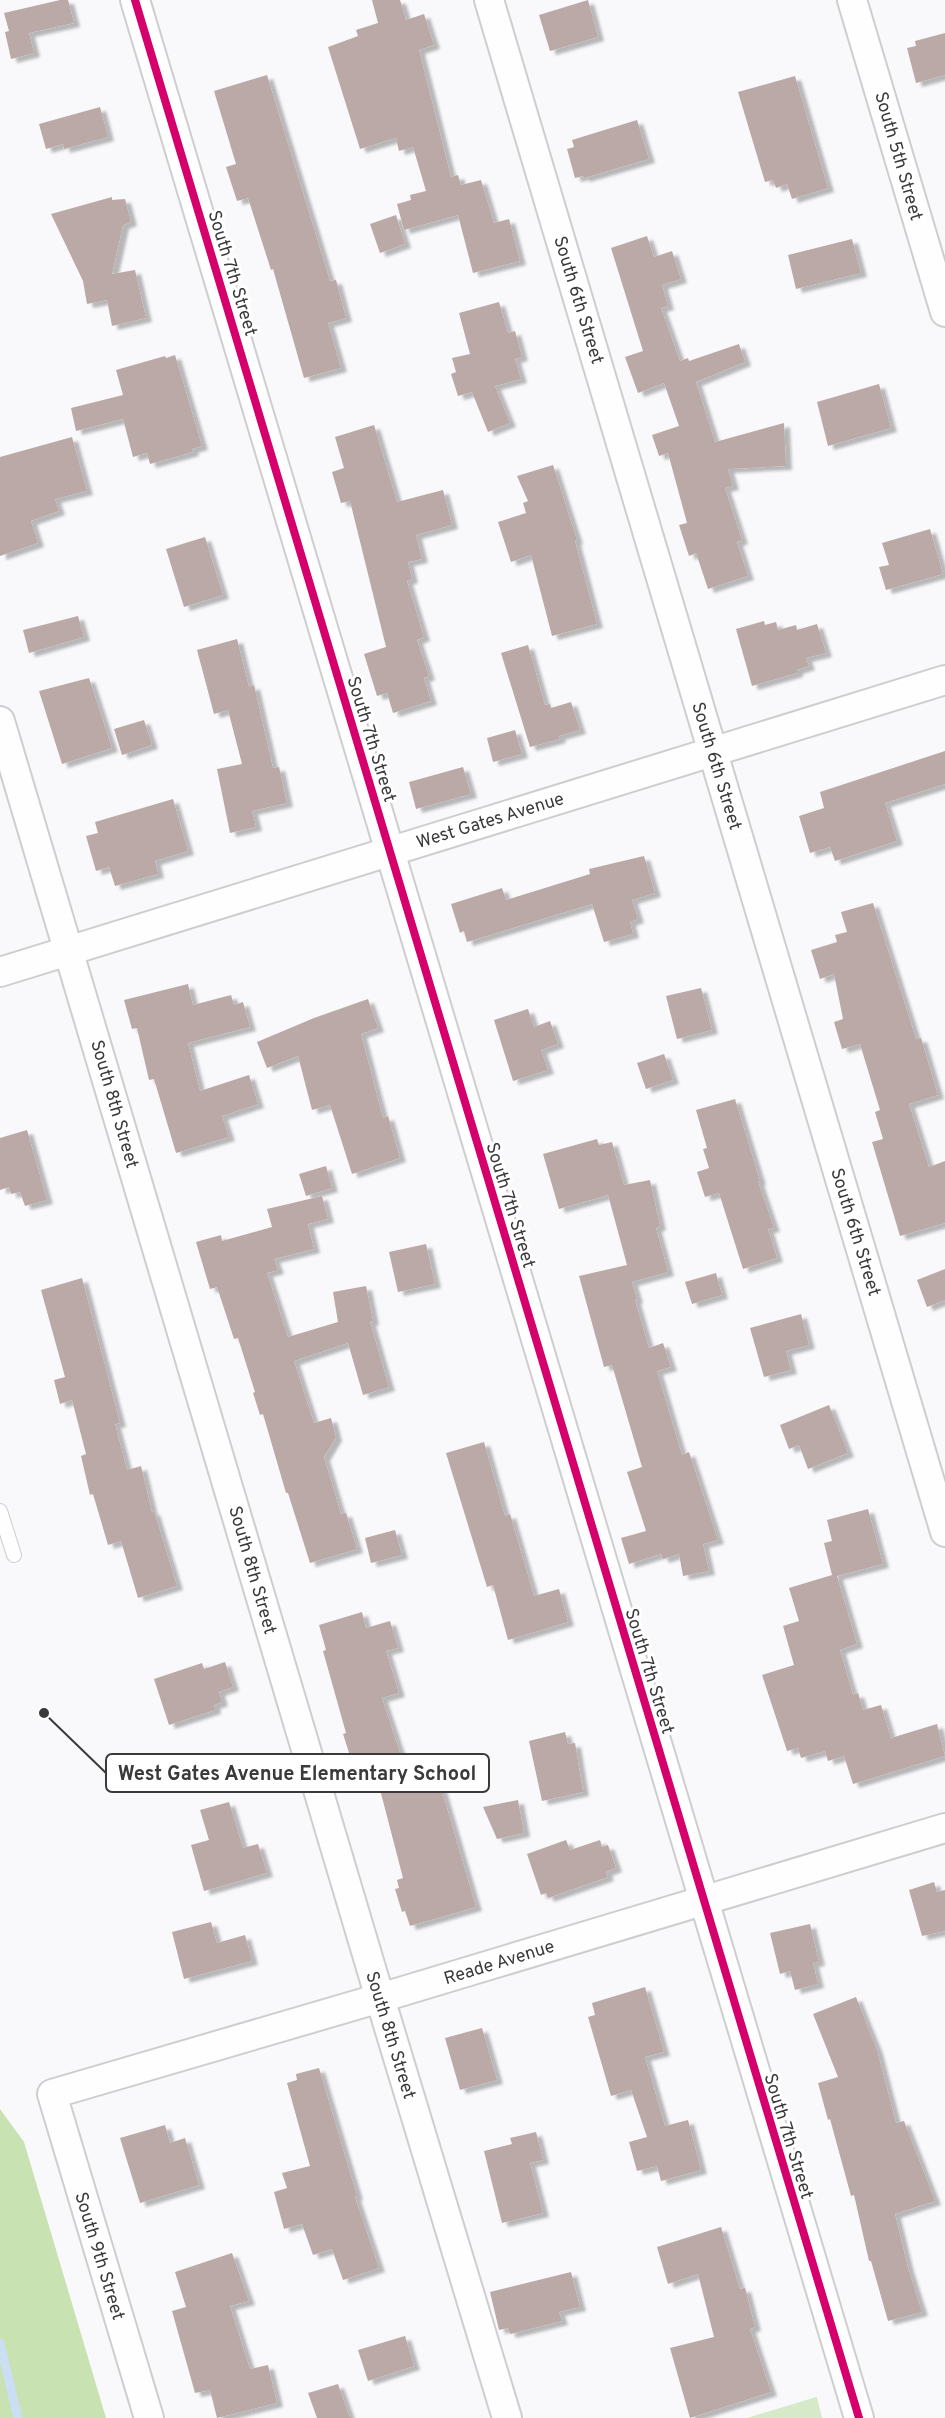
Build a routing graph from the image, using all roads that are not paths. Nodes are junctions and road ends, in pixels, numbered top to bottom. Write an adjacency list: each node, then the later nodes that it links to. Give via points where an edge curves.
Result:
1 (135, 0): 8 (street, South 7th Street)
2 (489, 0): 7 (street, South 6th Street)
3 (852, 0): 4 (street, South 5th Street)
4 (945, 312)
5 (945, 680): 7 (street, West Gates Avenue)
6 (0, 721): 9 (street, South 8th Street)
7 (713, 751): 8 (street, West Gates Avenue); 12 (street, South 6th Street)
8 (390, 851): 9 (street, West Gates Avenue); 15 (street, South 7th Street)
9 (69, 950): 10 (street, West Gates Avenue); 16 (street, South 8th Street)
10 (0, 972)
11 (0, 1511): 13 (lane)
12 (945, 1532)
13 (14, 1555)
14 (945, 1828): 15 (street, Reade Avenue)
15 (703, 1900): 16 (street, Reade Avenue); 20 (street, South 7th Street)
16 (380, 1998): 17 (street, Reade Avenue); 19 (street, South 8th Street)
17 (52, 2094): 18 (street, South 9th Street)
18 (149, 2418)
19 (507, 2418)
20 (859, 2418)

